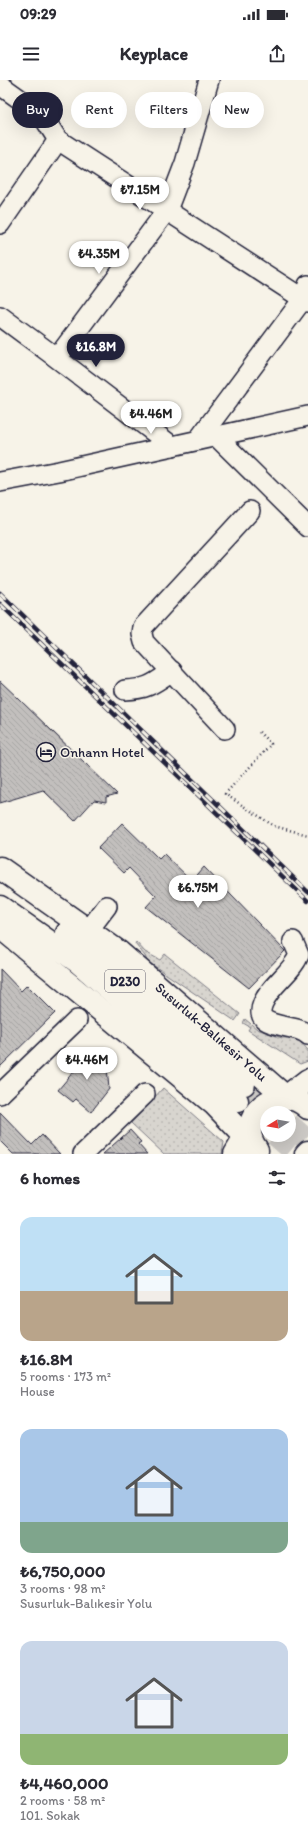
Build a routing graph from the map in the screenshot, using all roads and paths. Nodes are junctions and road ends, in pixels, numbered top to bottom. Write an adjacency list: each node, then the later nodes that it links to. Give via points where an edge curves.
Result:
1 (209, 80): 4 (street, via 185,163)
2 (0, 85): 3 (street, via 42,115)
3 (58, 140): 4 (street); 5 (street)
4 (167, 210): 6 (street); 8 (street)
5 (0, 224)
6 (306, 295): 10 (street)
7 (0, 316): 8 (street)
8 (57, 358): 11 (street)
9 (308, 416): 10 (street)
10 (207, 438): 11 (street); 14 (street)
11 (172, 446): 12 (street)
12 (0, 482)
13 (250, 511): 15 (street, via 143,628 144,642)
14 (308, 528)
15 (172, 671): 16 (street, via 150,686); 17 (street)
16 (125, 690)
17 (225, 729)
18 (259, 732): 19 (path, via 271,744 225,794 274,826)
19 (308, 835)
20 (0, 868): 25 (main road, Susurluk-Balıkesir Yolu)
21 (0, 885): 23 (main road, Susurluk-Balıkesir Yolu / D230, via 82,944 241,1092 78,962)
22 (107, 906): 25 (street)
23 (0, 907)
24 (0, 927): 34 (main road, via 214,1104)
25 (88, 931): 32 (main road, Susurluk-Balıkesir Yolu, via 119,952)
26 (293, 941): 28 (street, via 299,955 296,962 268,996 261,1010 267,1023 297,1028)
27 (77, 1020): 30 (street)
28 (308, 1035)
29 (308, 1080): 32 (main road)
30 (0, 1094)
31 (145, 1094): 35 (street)
32 (286, 1097): 33 (main road, Susurluk-Balıkesir Yolu, via 295,1099); 34 (main road, via 276,1098 258,1108 253,1117)
33 (308, 1108)
34 (250, 1144)
35 (82, 1154)

